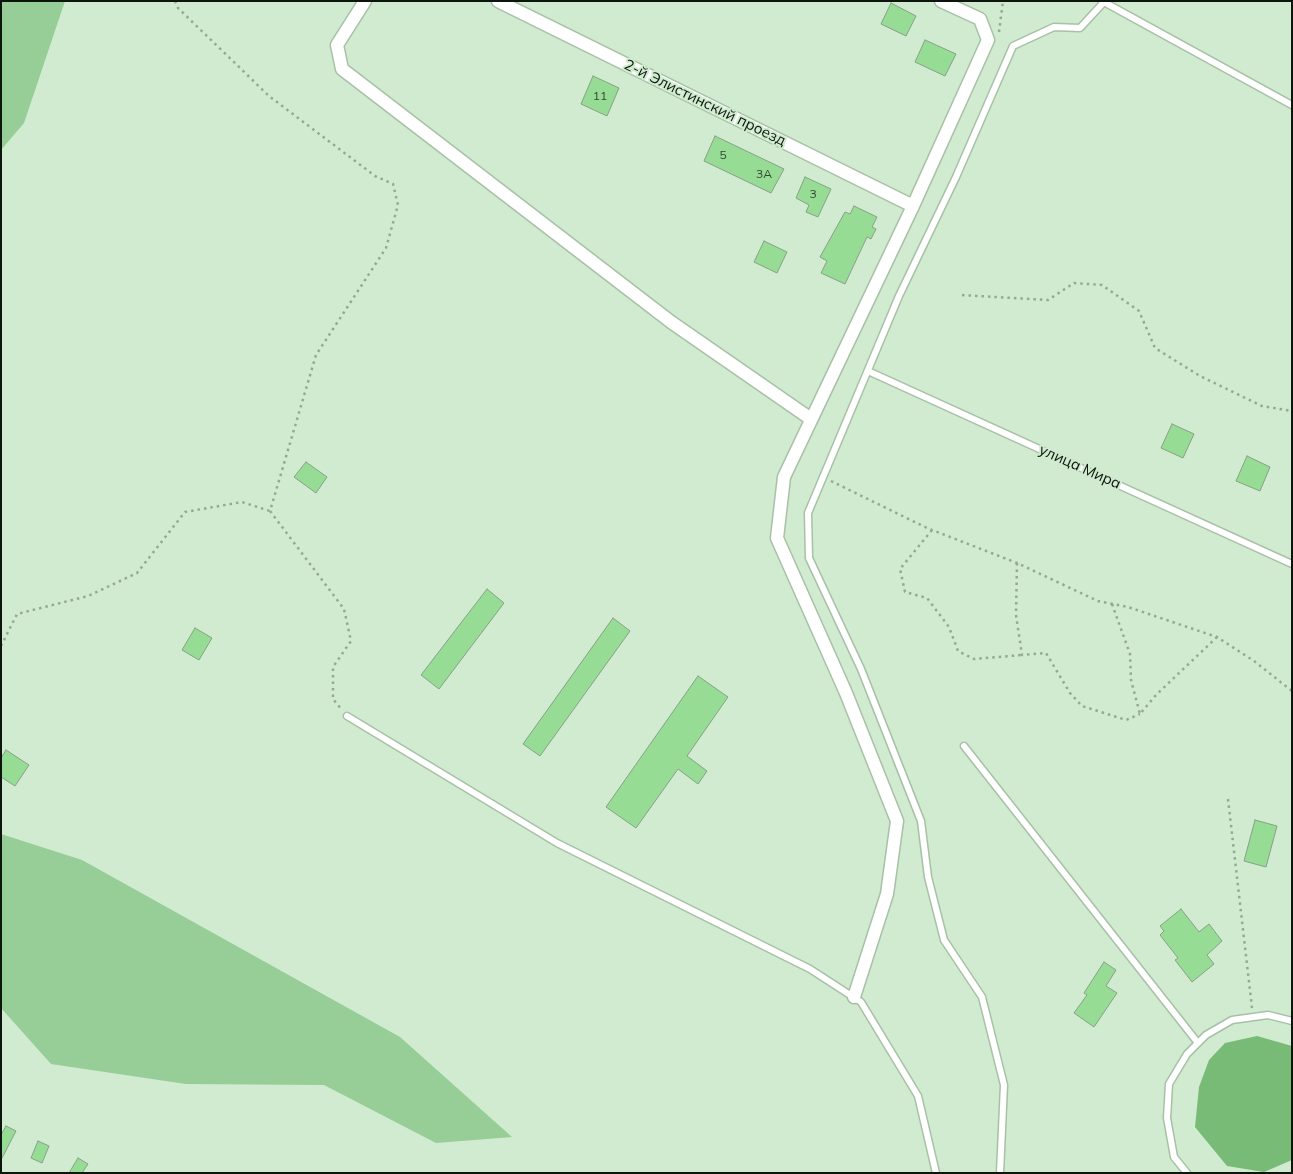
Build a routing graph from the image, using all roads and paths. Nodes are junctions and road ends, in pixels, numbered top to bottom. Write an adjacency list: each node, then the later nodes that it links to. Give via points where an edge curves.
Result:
1 (175, 1): 12 (path, via 178,8 269,96 375,176 393,184 398,205 386,248 316,355)
2 (365, 1): 10 (street, via 337,45 342,69 671,322)
3 (498, 1): 6 (street, 2-й Элистинский проезд)
4 (941, 1): 6 (street, via 980,19 988,40)
5 (1292, 105): 8 (lane, via 1104,2 1080,28 1054,27 1013,46)
6 (913, 206): 10 (street)
7 (962, 295): 9 (path, via 1048,300 1074,283 1102,285 1139,311 1155,348 1200,376 1262,406)
8 (868, 371): 11 (lane); 15 (lane, улица Мира)
9 (1292, 411)
10 (811, 419): 25 (street, via 784,478 777,538 846,693 897,821 887,894)
11 (823, 477): 13 (path); 30 (lane, via 808,513 809,558 861,669 921,821 928,877 944,940 982,997 1004,1085)
12 (270, 511): 18 (path, via 242,502 186,512 137,573 88,596 17,614); 22 (path, via 344,609 350,641 333,667 333,699)
13 (932, 530): 14 (path); 19 (path, via 900,569 905,592 927,598 949,627 958,651 974,659)
14 (1017, 563): 16 (path, via 1098,601); 19 (path, via 1016,615)
15 (1292, 564)
16 (1112, 604): 17 (path); 21 (path, via 1130,654 1131,680)
17 (1217, 637): 20 (path); 21 (path)
18 (1, 646)
19 (1022, 655): 21 (path, via 1046,653 1070,693 1082,706 1126,720)
20 (1292, 691)
21 (1140, 714)
22 (347, 716): 25 (lane, via 557,843 810,969)
23 (964, 746): 28 (lane)
24 (1228, 799): 26 (path)
25 (854, 998): 29 (lane, via 861,1002 918,1096)
26 (1253, 1017): 27 (lane, via 1268,1015); 28 (lane, via 1232,1020)
27 (1292, 1021)
28 (1198, 1043): 31 (lane, via 1187,1054 1169,1084 1167,1118 1174,1157)
29 (936, 1173)
30 (1000, 1173)
31 (1187, 1173)

